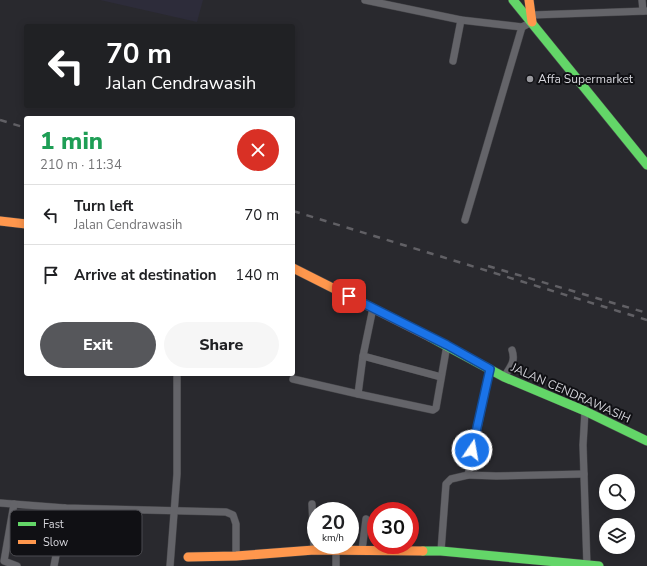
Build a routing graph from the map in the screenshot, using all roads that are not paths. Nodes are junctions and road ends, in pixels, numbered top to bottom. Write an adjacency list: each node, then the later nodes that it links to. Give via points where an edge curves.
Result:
1 (365, 0): 6 (street)
2 (529, 0): 7 (main road)
3 (642, 0): 5 (street)
4 (515, 1): 7 (main road)
5 (645, 11): 7 (street)
6 (461, 20): 7 (street); 8 (street)
7 (528, 22): 9 (main road); 10 (street)
8 (453, 61)
9 (647, 165)
10 (465, 220)
11 (0, 221): 12 (main road)
12 (24, 224)
13 (295, 269): 14 (main road, JALAN CENDRAWASIH)
14 (373, 308): 15 (main road, JALAN CENDRAWASIH); 17 (street)
15 (447, 345): 18 (main road, JALAN CENDRAWASIH); 20 (street)
16 (512, 350): 21 (street, via 514,361)
17 (363, 356): 20 (street); 23 (street)
18 (490, 369): 21 (main road, JALAN CENDRAWASIH); 27 (street)
19 (177, 377): 32 (street)
20 (441, 377): 23 (street, via 436,408 433,410)
21 (504, 377): 24 (main road, JALAN CENDRAWASIH)
22 (293, 379): 23 (street)
23 (358, 394)
24 (585, 411): 25 (main road, JALAN CENDRAWASIH); 26 (street)
25 (647, 441)
26 (584, 474): 27 (street); 47 (street)
27 (468, 475): 38 (street, via 451,479 446,484)
28 (0, 503): 29 (street)
29 (14, 504): 30 (street); 31 (street)
30 (65, 508): 32 (street)
31 (13, 510)
32 (175, 510): 41 (street, via 226,512 233,515 236,524); 45 (street)
33 (366, 519): 36 (street)
34 (10, 527): 43 (street, via 4,561)
35 (359, 550): 36 (main road)
36 (362, 550): 38 (main road)
37 (307, 551): 41 (main road)
38 (441, 551): 47 (main road)
39 (336, 554): 46 (street)
40 (56, 556): 44 (street)
41 (236, 556): 42 (main road)
42 (188, 557)
43 (17, 566)
44 (54, 566)
45 (170, 566)
46 (336, 566)
47 (587, 566): 48 (main road)
48 (598, 566)

